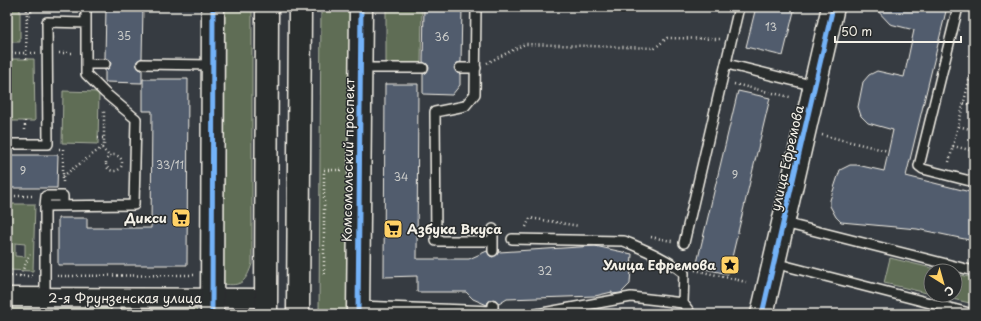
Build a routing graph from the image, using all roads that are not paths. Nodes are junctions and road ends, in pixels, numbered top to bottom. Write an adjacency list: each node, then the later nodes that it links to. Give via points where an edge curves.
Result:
1 (86, 7): 10 (lane)
2 (213, 7): 14 (street)
3 (267, 7): 39 (street)
4 (300, 7): 41 (street)
5 (361, 7): 16 (street, Комсомольский проспект)
6 (476, 7): 19 (lane)
7 (739, 7): 15 (lane)
8 (834, 7): 20 (street, улица Ефремова)
9 (958, 7): 22 (lane, via 919,163 922,169)
10 (86, 23): 11 (lane); 21 (lane, via 47,22 48,144)
11 (86, 64): 12 (lane); 24 (lane, via 86,74 136,119 134,205)
12 (105, 64)
13 (142, 64): 14 (lane)
14 (212, 64): 38 (street)
15 (727, 64): 20 (lane); 29 (lane)
16 (361, 68): 17 (lane); 40 (street, Комсомольский проспект)
17 (423, 68)
18 (460, 68): 19 (lane)
19 (476, 68): 28 (lane, via 475,94 465,106 435,112 436,241)
20 (815, 86): 25 (street, улица Ефремова)
21 (7, 144)
22 (974, 182)
23 (45, 206): 24 (lane); 24 (lane, via 46,196 63,196); 34 (lane)
24 (63, 206)
25 (784, 222): 31 (street, улица Ефремова); 32 (lane)
26 (493, 229): 28 (lane)
27 (512, 239): 35 (lane, via 624,241 672,263 684,273)
28 (493, 241): 30 (lane)
29 (684, 243)
30 (493, 251)
31 (774, 263): 44 (street, улица Ефремова); 45 (lane)
32 (974, 271)
33 (7, 297): 34 (street, 2-я Фрунзенская улица)
34 (45, 298): 37 (street, 2-я Фрунзенская улица)
35 (683, 304): 42 (lane, via 631,297); 43 (lane)
36 (493, 305): 40 (lane, via 493,311)
37 (116, 306): 38 (street, 2-я Фрунзенская улица)
38 (212, 306): 39 (street, 2-я Фрунзенская улица)
39 (266, 306)
40 (358, 310)
41 (298, 314)
42 (537, 314)
43 (691, 314)
44 (762, 314)
45 (973, 314)

